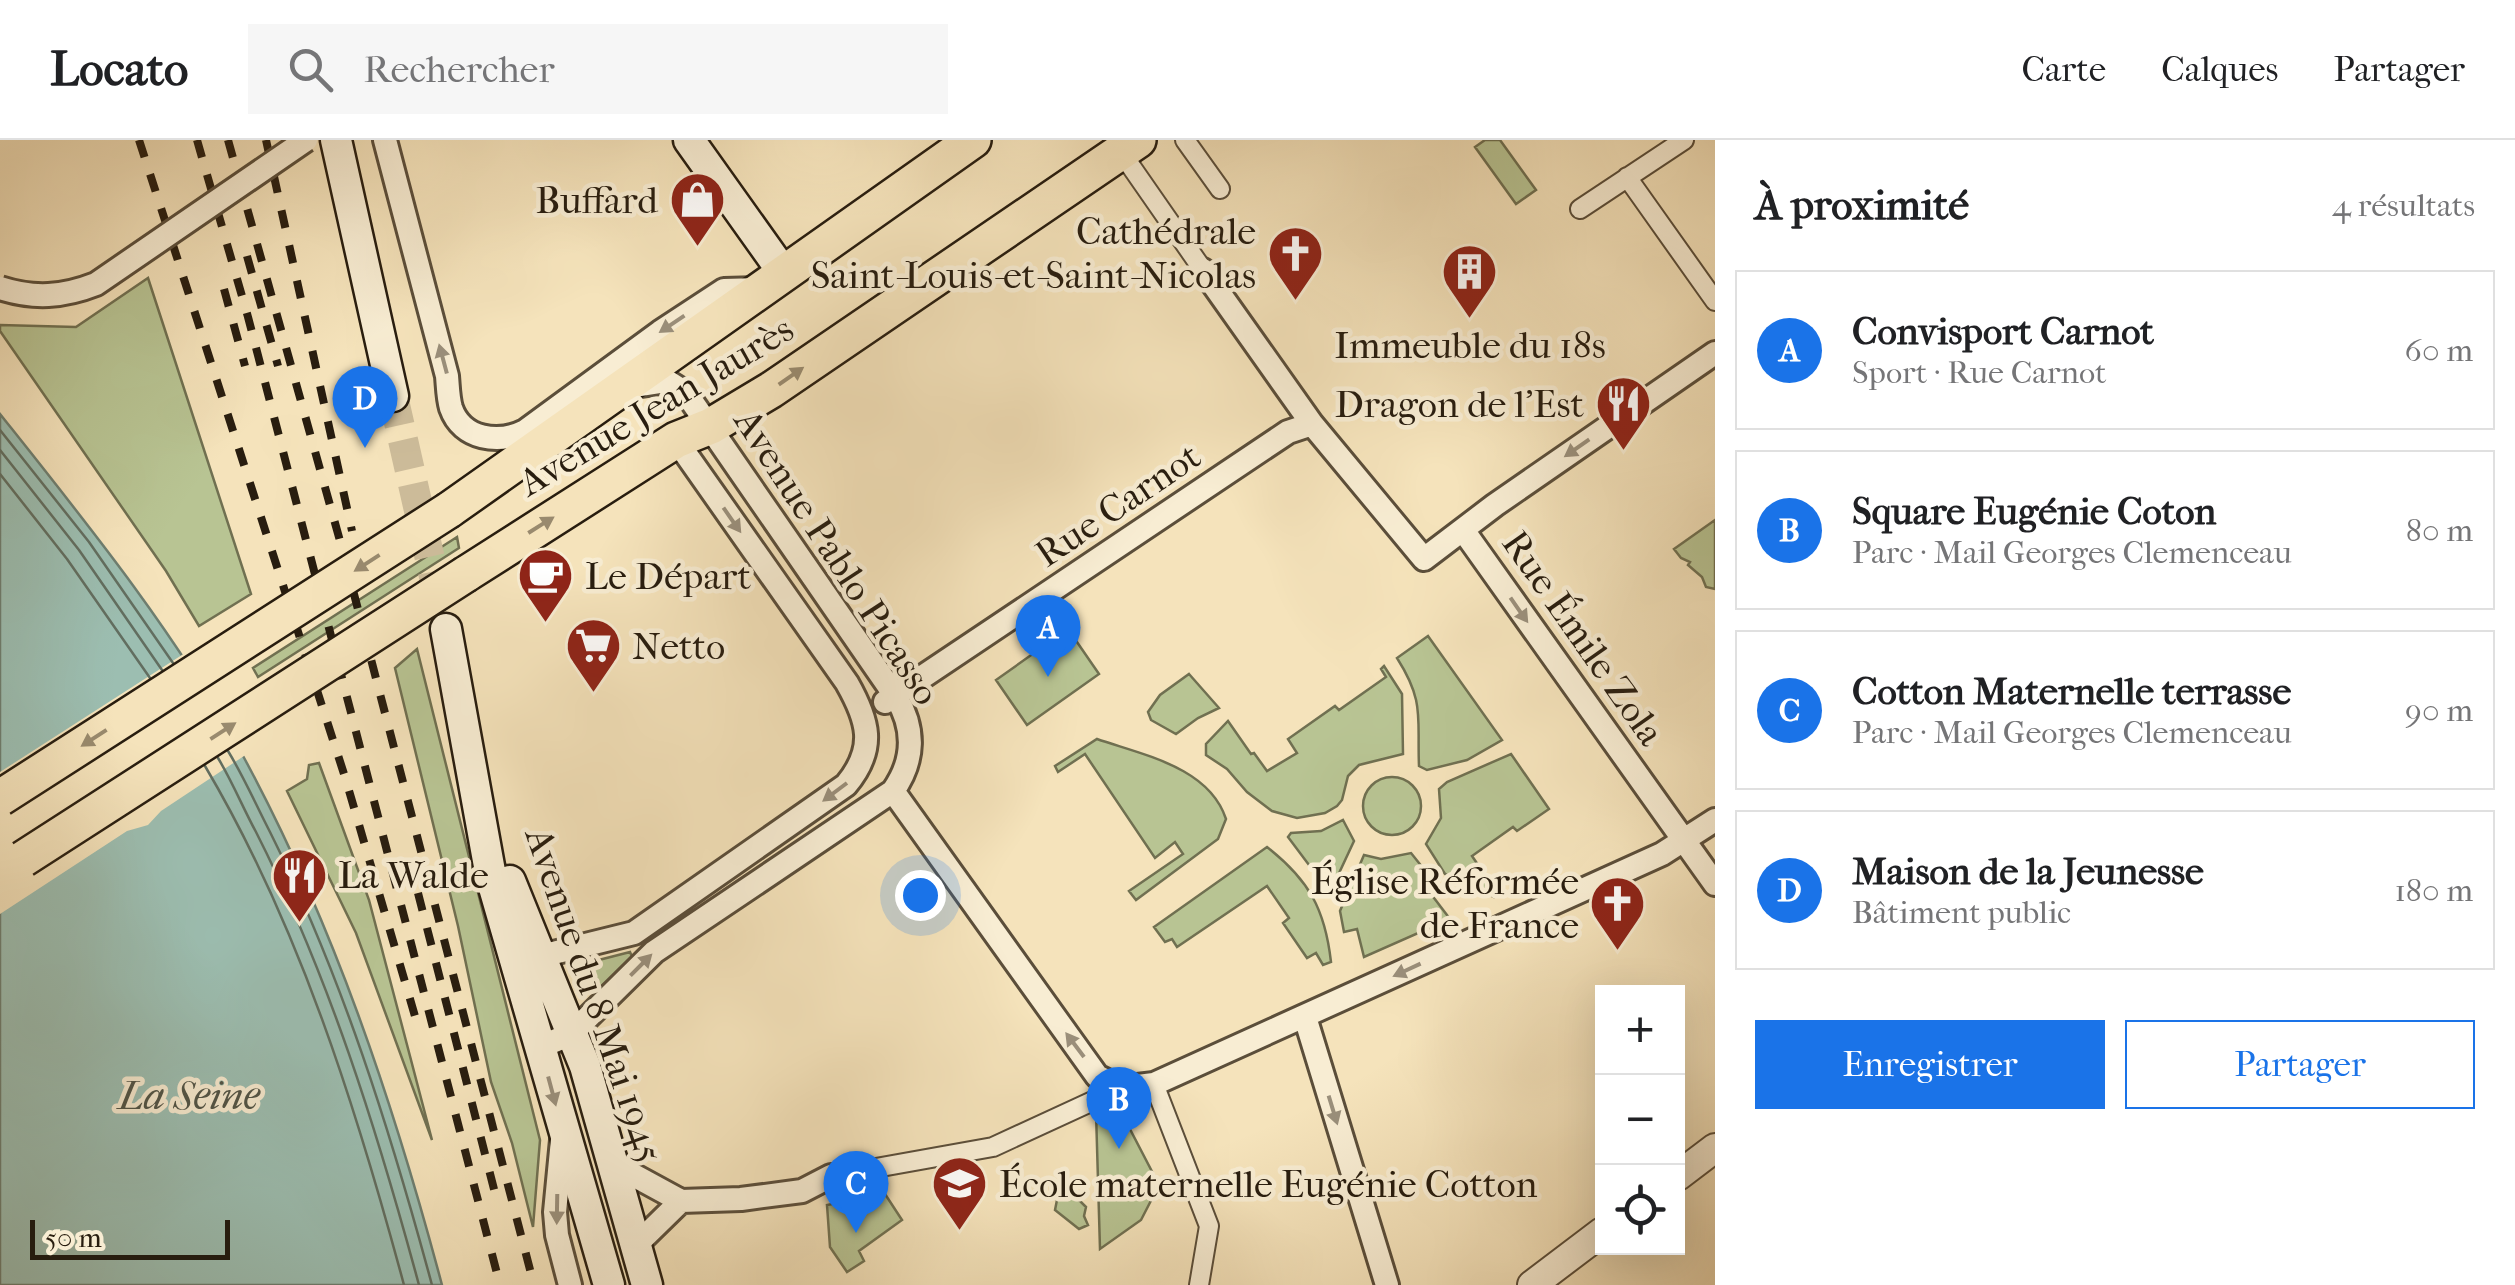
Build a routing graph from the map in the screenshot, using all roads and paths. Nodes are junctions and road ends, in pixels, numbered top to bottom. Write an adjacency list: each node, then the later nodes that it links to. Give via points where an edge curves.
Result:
1 (306, 140): 14 (street, bridge, via 96,284 33,297)
2 (336, 140): 18 (main road)
3 (385, 140): 13 (street, Avenue Jean Jaurès, one-way to 3, via 724,290 525,431 486,438 452,411)
4 (689, 140): 13 (main road)
5 (973, 140): 13 (main road, Avenue Jean Jaurès)
6 (1185, 140): 10 (street)
7 (1684, 140): 9 (street)
8 (1129, 146): 12 (street); 20 (main road, Avenue Jean Jaurès, one-way to 8)
9 (1627, 177): 11 (street); 15 (street)
10 (1220, 189)
11 (1580, 209)
12 (1202, 270): 19 (street)
13 (772, 280): 17 (main road, Avenue Jean Jaurès)
14 (0, 288)
15 (1715, 301)
16 (1715, 352): 22 (street, one-way to 22)
17 (617, 391): 20 (street, Avenue Pablo Picasso, via 667,381 686,393); 27 (main road, Avenue Jean Jaurès, one-way to 27, bridge, via 450,510)
18 (393, 396)
19 (1312, 424): 22 (street, via 1424,559); 24 (street, Rue Carnot, via 1288,432)
20 (711, 426): 21 (main road, Avenue Jean Jaurès); 24 (street, Avenue Pablo Picasso)
21 (676, 440): 25 (street, Avenue Pablo Picasso, one-way to 25); 30 (main road, Avenue Jean Jaurès, one-way to 21, bridge)
22 (1463, 530): 29 (street, Rue Émile Zola, one-way to 29)
23 (446, 630): 32 (main road, Avenue du 8 Mai 1945, via 491,877)
24 (896, 697): 25 (street, Rue Carnot); 26 (street, Avenue Pablo Picasso, via 912,740)
25 (864, 712): 32 (street, Avenue Pablo Picasso, one-way to 32, via 864,751 846,784 634,933)
26 (893, 791): 34 (street, one-way to 26, via 654,952); 37 (street, one-way to 26, via 1098,1076)
27 (0, 798)
28 (1715, 820): 29 (street)
29 (1686, 841): 31 (street, Rue Émile Zola); 33 (street, one-way to 33)
30 (0, 874)
31 (1715, 884)
32 (528, 960): 34 (main road, Avenue du 8 Mai 1945); 35 (main road, Avenue du 8 Mai 1945)
33 (1305, 1017): 36 (street); 50 (street, one-way to 50)
34 (571, 1034): 35 (street); 40 (main road, Avenue du 8 Mai 1945)
35 (540, 1047): 38 (main road, Avenue du 8 Mai 1945, one-way to 38)
36 (1154, 1084): 37 (street); 49 (street, via 1209,1226)
37 (1121, 1088): 42 (street, via 993,1147)
38 (563, 1131): 46 (street, one-way to 46, via 555,1212); 47 (main road, Avenue du 8 Mai 1945)
39 (1715, 1148): 41 (street)
40 (614, 1164): 43 (street); 45 (main road, Avenue du 8 Mai 1945)
41 (1685, 1171)
42 (831, 1176): 43 (street, via 802,1192)
43 (680, 1201): 45 (street)
44 (1595, 1237): 51 (street)
45 (635, 1246): 48 (main road, Avenue du 8 Mai 1945)
46 (570, 1285)
47 (608, 1285)
48 (647, 1285)
49 (1199, 1285)
50 (1387, 1285)
51 (1532, 1285)

